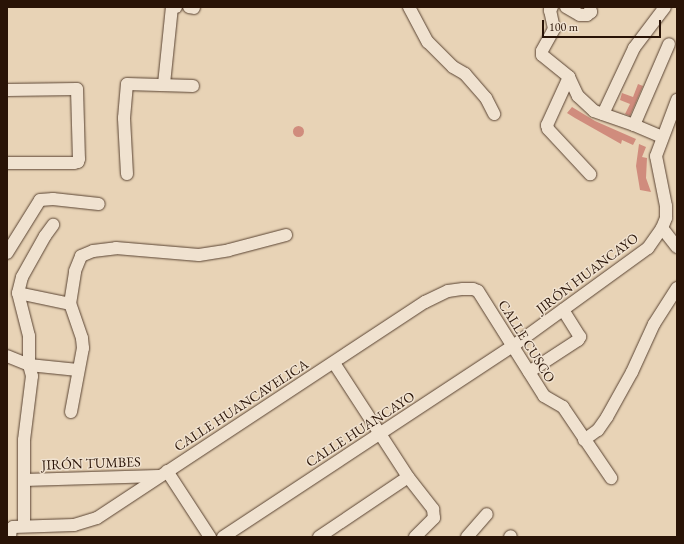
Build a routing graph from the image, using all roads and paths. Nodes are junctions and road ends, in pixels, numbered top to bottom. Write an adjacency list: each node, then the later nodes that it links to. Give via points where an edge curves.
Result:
1 (176, 7): 9 (street, via 172,8)
2 (409, 7): 13 (street, via 428,42 453,67 465,74 486,98)
3 (552, 7): 8 (street, via 550,10 554,30 542,55)
4 (566, 7): 5 (street, via 580,15 591,12)
5 (590, 7)
6 (665, 7): 14 (street, via 634,48)
7 (669, 44): 15 (street)
8 (569, 77): 14 (street, via 578,96 594,111); 19 (street, via 547,125)
9 (164, 84): 10 (street); 18 (street, via 127,84 124,118)
10 (193, 86)
11 (7, 90): 17 (street, via 78,90 78,162)
12 (677, 100): 16 (street, JIRÓN HUANCAYO)
13 (494, 114)
14 (603, 114): 15 (street)
15 (634, 125): 16 (street)
16 (662, 137): 22 (street, JIRÓN HUANCAYO, via 656,156 666,206 666,218)
17 (7, 163)
18 (127, 174)
19 (590, 174)
20 (98, 204): 25 (street, via 40,200)
21 (52, 226): 28 (street, via 22,277)
22 (662, 228): 24 (street); 30 (street, JIRÓN HUANCAYO, via 648,248)
23 (286, 235): 29 (street, via 199,255 116,248 93,251 81,256)
24 (677, 247)
25 (7, 253)
26 (677, 288): 39 (street, via 654,324 607,418 598,430)
27 (478, 291): 31 (street, CALLE CUSCO); 33 (street, CALLE HUANCAVELICA, via 469,288 455,290 430,298)
28 (18, 293): 29 (street); 34 (street, via 30,336)
29 (70, 304): 35 (street, via 82,338 83,348)
30 (563, 310): 31 (street, JIRÓN HUANCAYO); 36 (street, via 580,336 578,340)
31 (513, 346): 36 (street, CALLE CUSCO); 38 (street, CALLE HUANCAYO)
32 (7, 356): 34 (street)
33 (334, 362): 38 (street); 40 (street, CALLE HUANCAVELICA)
34 (29, 365): 35 (street); 43 (street, via 32,376 24,440)
35 (78, 370): 37 (street)
36 (529, 372): 39 (street, CALLE CUSCO, via 544,396 563,407)
37 (71, 412)
38 (378, 434): 41 (street); 47 (street, CALLE HUANCAYO)
39 (584, 440): 42 (street, CALLE CUSCO)
40 (163, 474): 43 (street, JIRÓN TUMBES); 45 (street, CALLE HUANCAVELICA, via 88,522); 46 (street)
41 (408, 477): 48 (street); 49 (street, via 433,509 434,518)
42 (611, 478)
43 (24, 480): 45 (street)
44 (487, 514): 50 (street)
45 (15, 530)
46 (210, 537)
47 (223, 537)
48 (319, 537)
49 (415, 537)
50 (467, 537)

